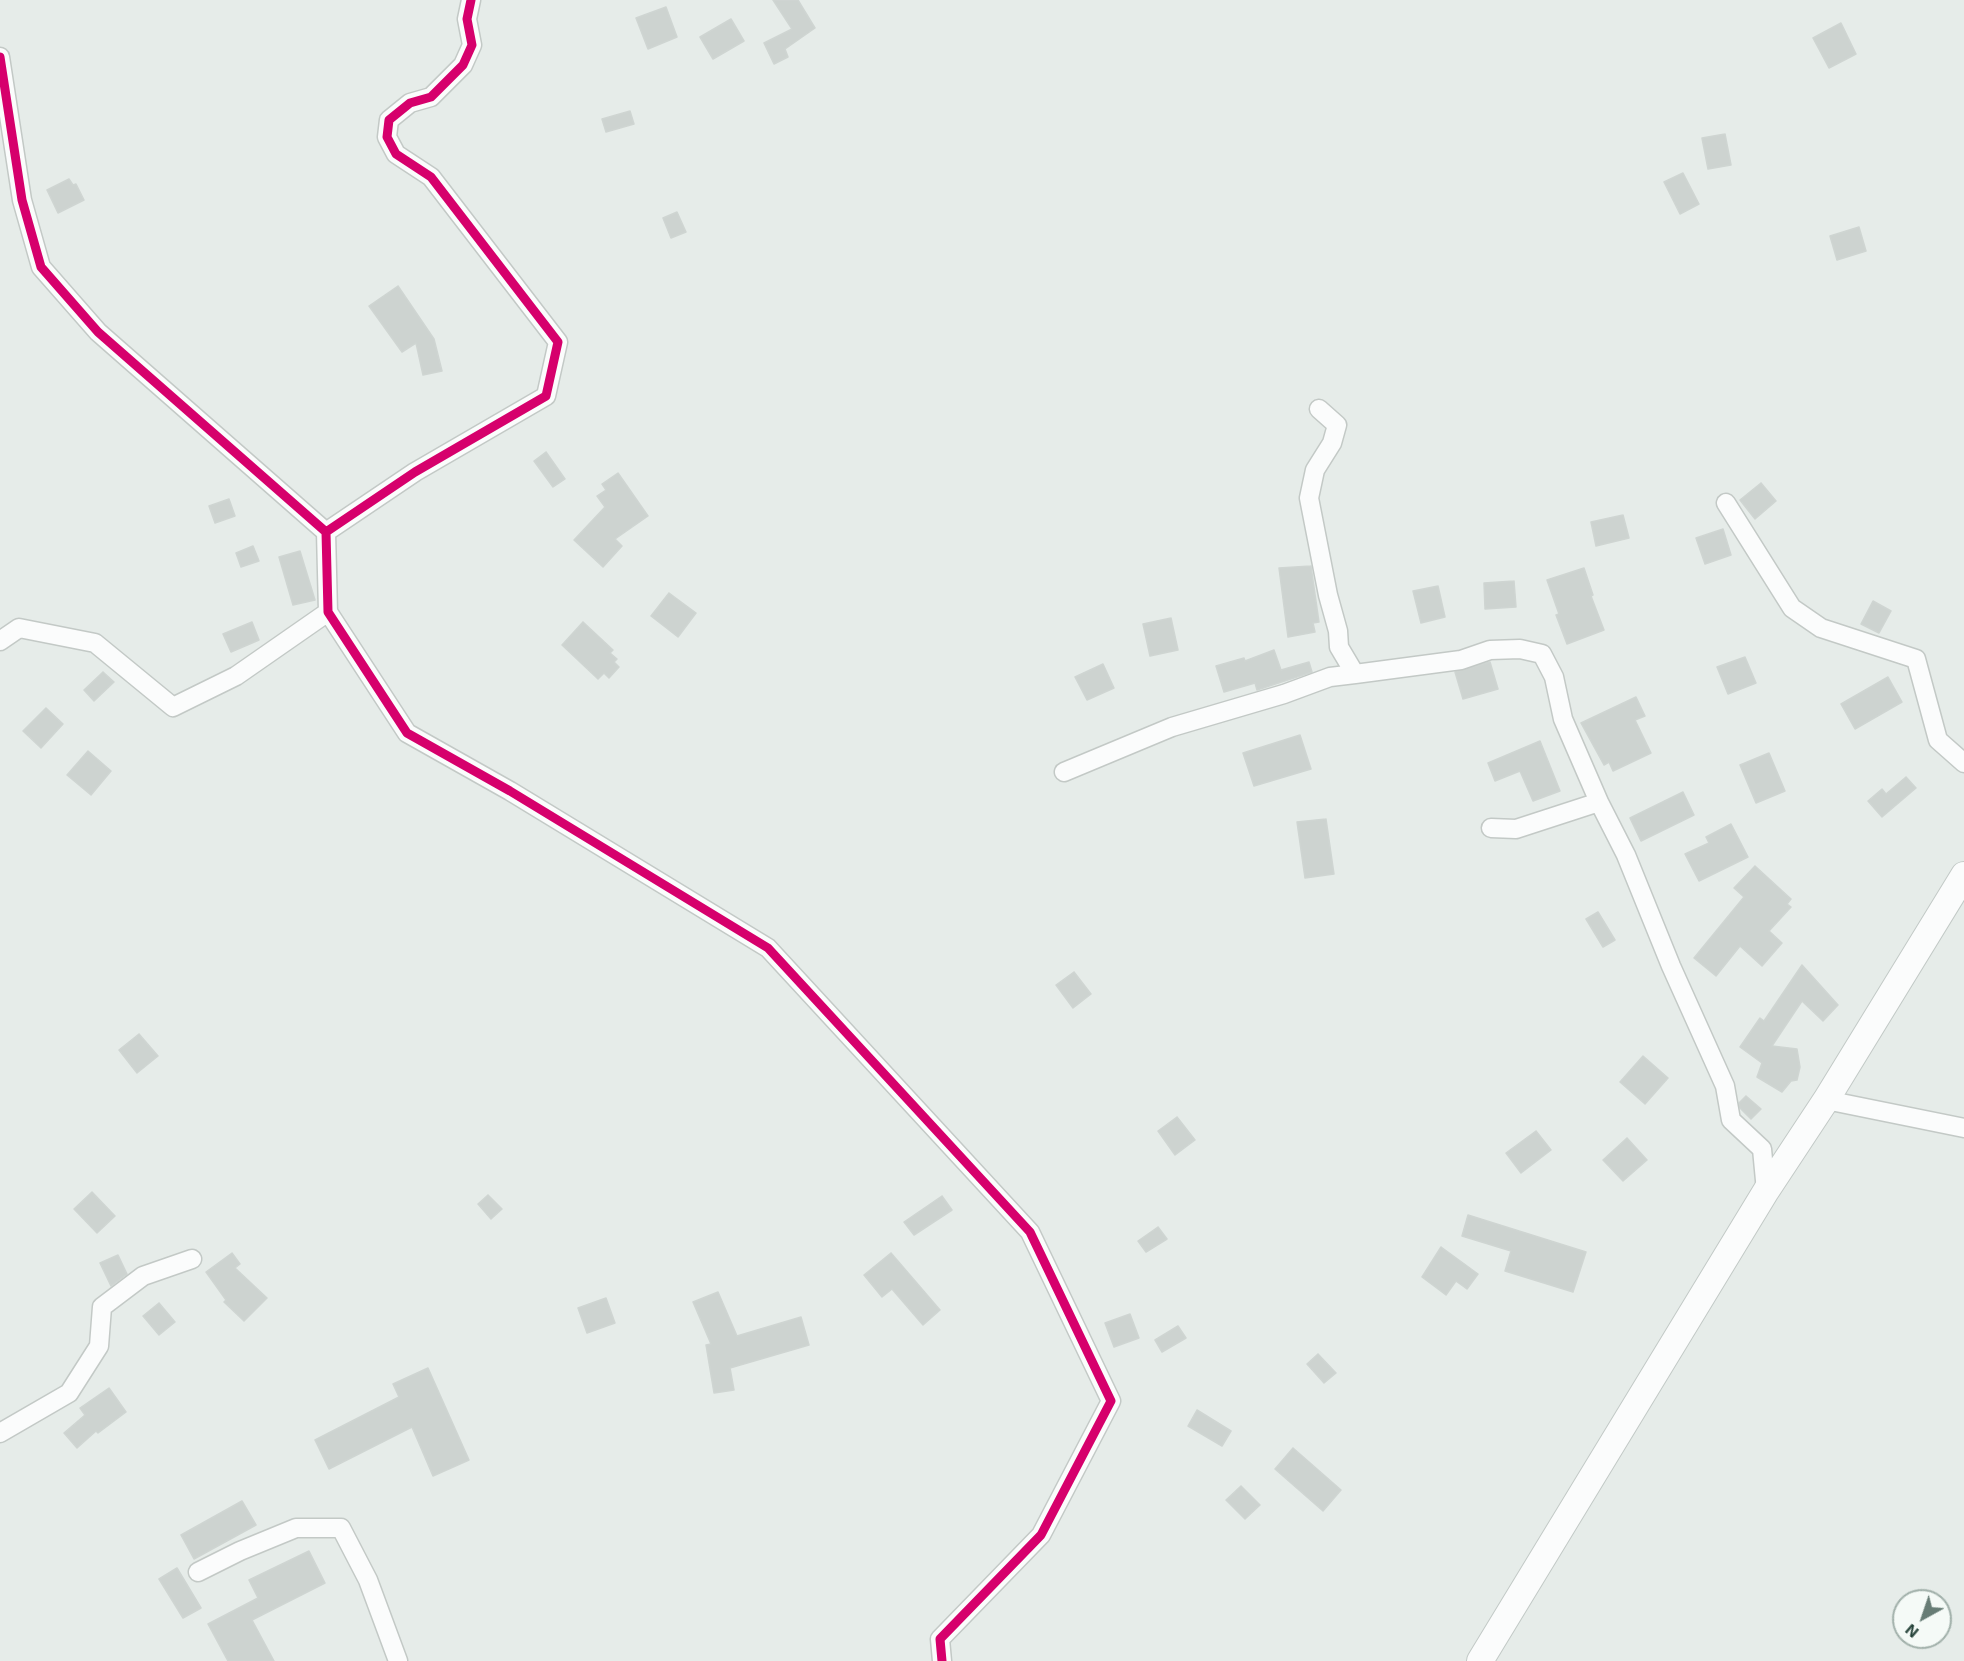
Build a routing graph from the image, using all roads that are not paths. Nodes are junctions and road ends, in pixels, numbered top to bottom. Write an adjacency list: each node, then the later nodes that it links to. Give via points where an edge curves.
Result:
1 (471, 0): 5 (street, via 467,19 472,45 463,65 431,97 410,103 389,120 387,137 396,154 431,177 558,342 546,396 415,472)
2 (0, 57): 5 (street, via 22,200 41,267 98,332)
3 (1319, 409): 8 (street, via 1337,425 1332,443 1315,470 1309,498 1339,647)
4 (1726, 503): 9 (street, via 1792,608 1821,628 1916,659 1938,740)
5 (326, 532): 6 (street)
6 (328, 612): 7 (street, via 236,676 173,707 96,643 19,628); 21 (street, via 407,733 768,948 1030,1232 1111,1401 1041,1534 940,1639)
7 (0, 641)
8 (1355, 674): 10 (street, via 1330,677 1172,727); 11 (street, via 1461,660 1490,650 1520,649 1542,654 1554,677 1563,719)
9 (1964, 763)
10 (1064, 772)
11 (1599, 802): 12 (street, via 1516,829); 16 (street, via 1626,855 1725,1086 1731,1120 1762,1149)
12 (1491, 828)
13 (1964, 875): 14 (main road)
14 (1826, 1100): 15 (street); 16 (main road)
15 (1964, 1128)
16 (1766, 1191): 22 (main road)
17 (192, 1259): 18 (street, via 143,1276 102,1307 99,1346 69,1393)
18 (0, 1433)
19 (198, 1572): 20 (street, via 296,1528 341,1528 368,1580)
20 (398, 1661)
21 (942, 1661)
22 (1480, 1661)

